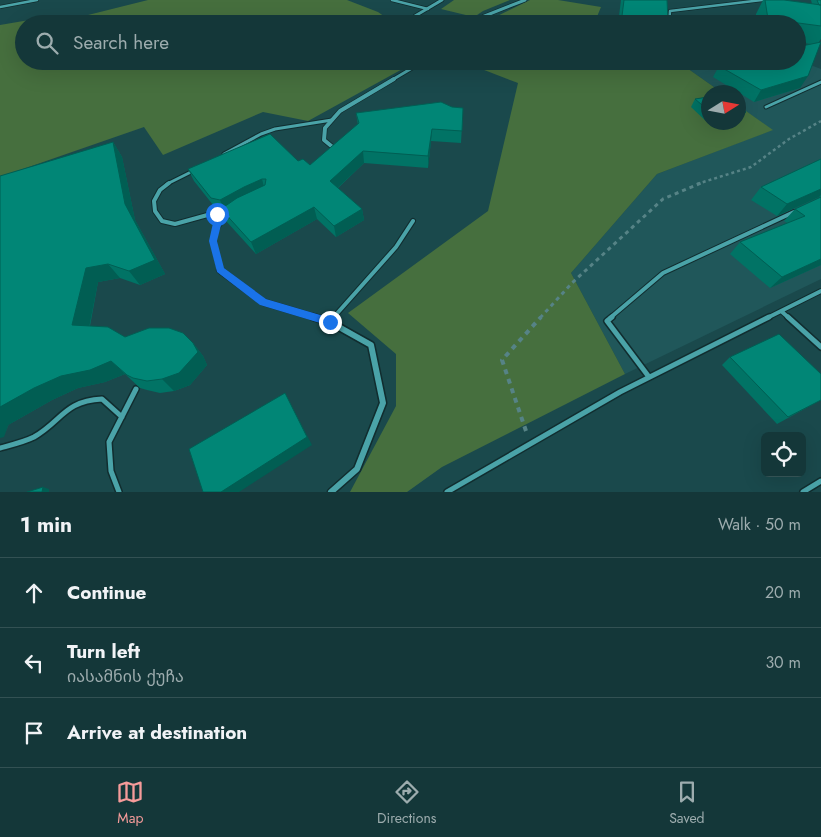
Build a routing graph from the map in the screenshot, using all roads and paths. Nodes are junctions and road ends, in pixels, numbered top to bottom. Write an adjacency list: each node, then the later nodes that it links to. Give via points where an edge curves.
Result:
1 (37, 0): 6 (lane)
2 (392, 0): 7 (lane)
3 (442, 0): 7 (street)
4 (525, 0): 9 (street)
5 (762, 0): 10 (lane, via 670,11)
6 (0, 7)
7 (428, 9): 8 (street)
8 (417, 15)
9 (487, 15)
10 (670, 15)
11 (409, 70): 14 (street, via 340,111)
12 (821, 82): 13 (lane)
13 (766, 107)
14 (332, 120): 16 (street, via 326,128 324,140); 17 (lane, via 275,129)
15 (821, 121): 31 (path, via 789,139 751,167 696,184 664,199 572,283 502,360)
16 (335, 149)
17 (222, 155)
18 (200, 167): 21 (lane, via 162,187 155,195 153,206 157,215 167,224 212,214)
19 (804, 208): 28 (lane, via 663,273 607,321)
20 (231, 212): 21 (lane)
21 (226, 216): 23 (lane, via 217,223 213,241)
22 (414, 221): 26 (lane, via 396,247)
23 (220, 270): 26 (street, via 263,302)
24 (821, 291): 25 (lane)
25 (781, 311): 27 (lane); 28 (lane)
26 (330, 322): 35 (street, via 371,345 383,403 357,469)
27 (821, 347)
28 (650, 377): 31 (lane)
29 (136, 390): 30 (lane)
30 (122, 417): 32 (lane, via 102,398 86,400 64,412 34,437); 34 (lane, via 109,442 111,471)
31 (530, 443): 36 (lane)
32 (0, 448)
33 (821, 482): 37 (lane)
34 (120, 492)
35 (331, 492)
36 (447, 492)
37 (803, 492)

